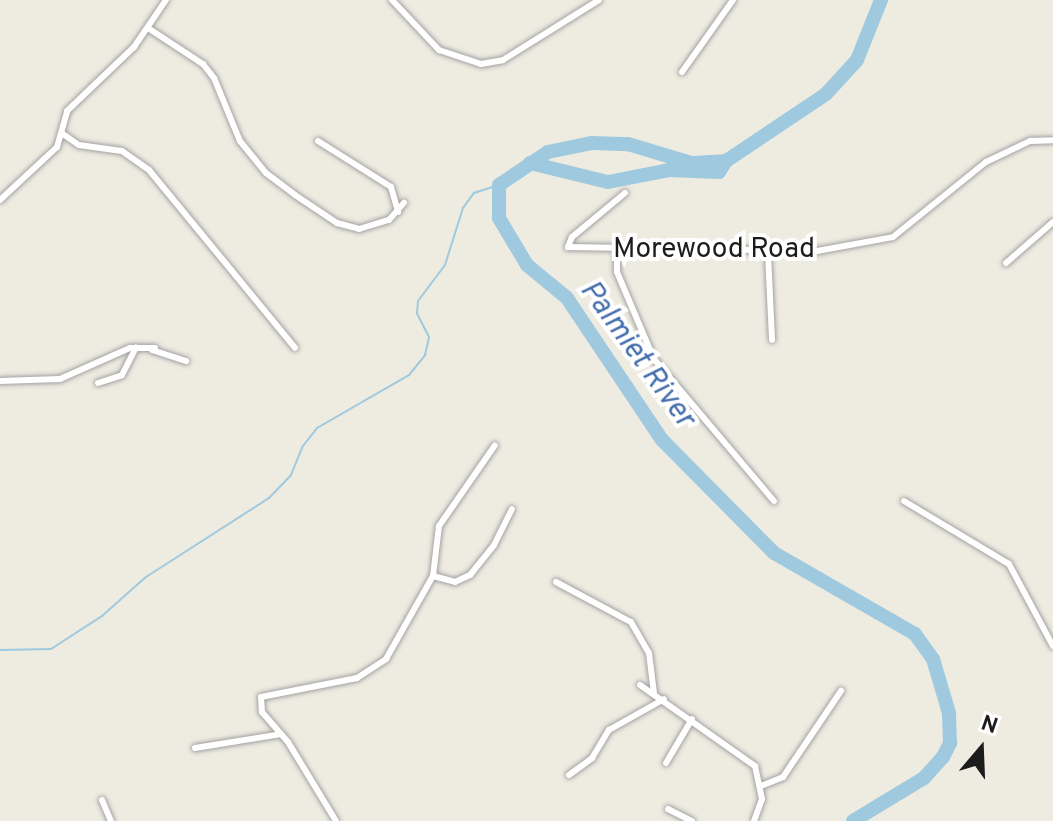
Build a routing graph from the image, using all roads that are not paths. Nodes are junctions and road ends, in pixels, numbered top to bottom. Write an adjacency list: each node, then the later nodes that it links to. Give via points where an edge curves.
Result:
1 (166, 0): 5 (street)
2 (392, 0): 3 (street, via 439,50 481,64 503,60)
3 (599, 0)
4 (733, 0): 6 (street)
5 (148, 28): 7 (street, via 67,111); 13 (street, via 209,71 240,141 274,180 351,228 374,227)
6 (682, 72)
7 (63, 134): 11 (street, via 54,151); 20 (street, via 79,145 122,151 149,170)
8 (1053, 140): 16 (street, Morewood Road, via 1030,141 986,162 893,237 831,250)
9 (318, 141): 13 (street, via 391,187)
10 (625, 193): 15 (street, Morewood Road, via 567,244 576,251)
11 (0, 200)
12 (404, 203): 13 (street)
13 (398, 212)
14 (1053, 222): 17 (street)
15 (617, 252): 16 (street, Morewood Road); 25 (street, via 617,272 654,359)
16 (768, 254): 18 (street)
17 (1006, 263)
18 (772, 340)
19 (136, 347): 21 (street); 22 (street, via 60,379); 23 (street, via 122,375)
20 (295, 348)
21 (186, 361)
22 (0, 381)
23 (98, 383)
24 (495, 445): 28 (street, via 439,526)
25 (774, 501)
26 (904, 501): 30 (street, via 1009,564)
27 (512, 509): 28 (street, via 494,545 464,580)
28 (433, 576): 36 (street, via 409,625 375,669 348,681 261,697 262,712)
29 (556, 582): 33 (street, via 631,622 649,653)
30 (1053, 646)
31 (640, 685): 33 (street)
32 (841, 691): 40 (street, via 783,777)
33 (654, 693): 34 (street)
34 (664, 699): 35 (street); 39 (street, via 609,730 592,758)
35 (692, 719): 38 (street); 40 (street, via 745,756)
36 (281, 734): 37 (street); 44 (street)
37 (195, 748)
38 (666, 763)
39 (569, 775)
40 (761, 786): 46 (street)
41 (102, 800): 43 (street)
42 (668, 809): 45 (street)
43 (111, 821)
44 (336, 821)
45 (692, 821)
46 (754, 821)

